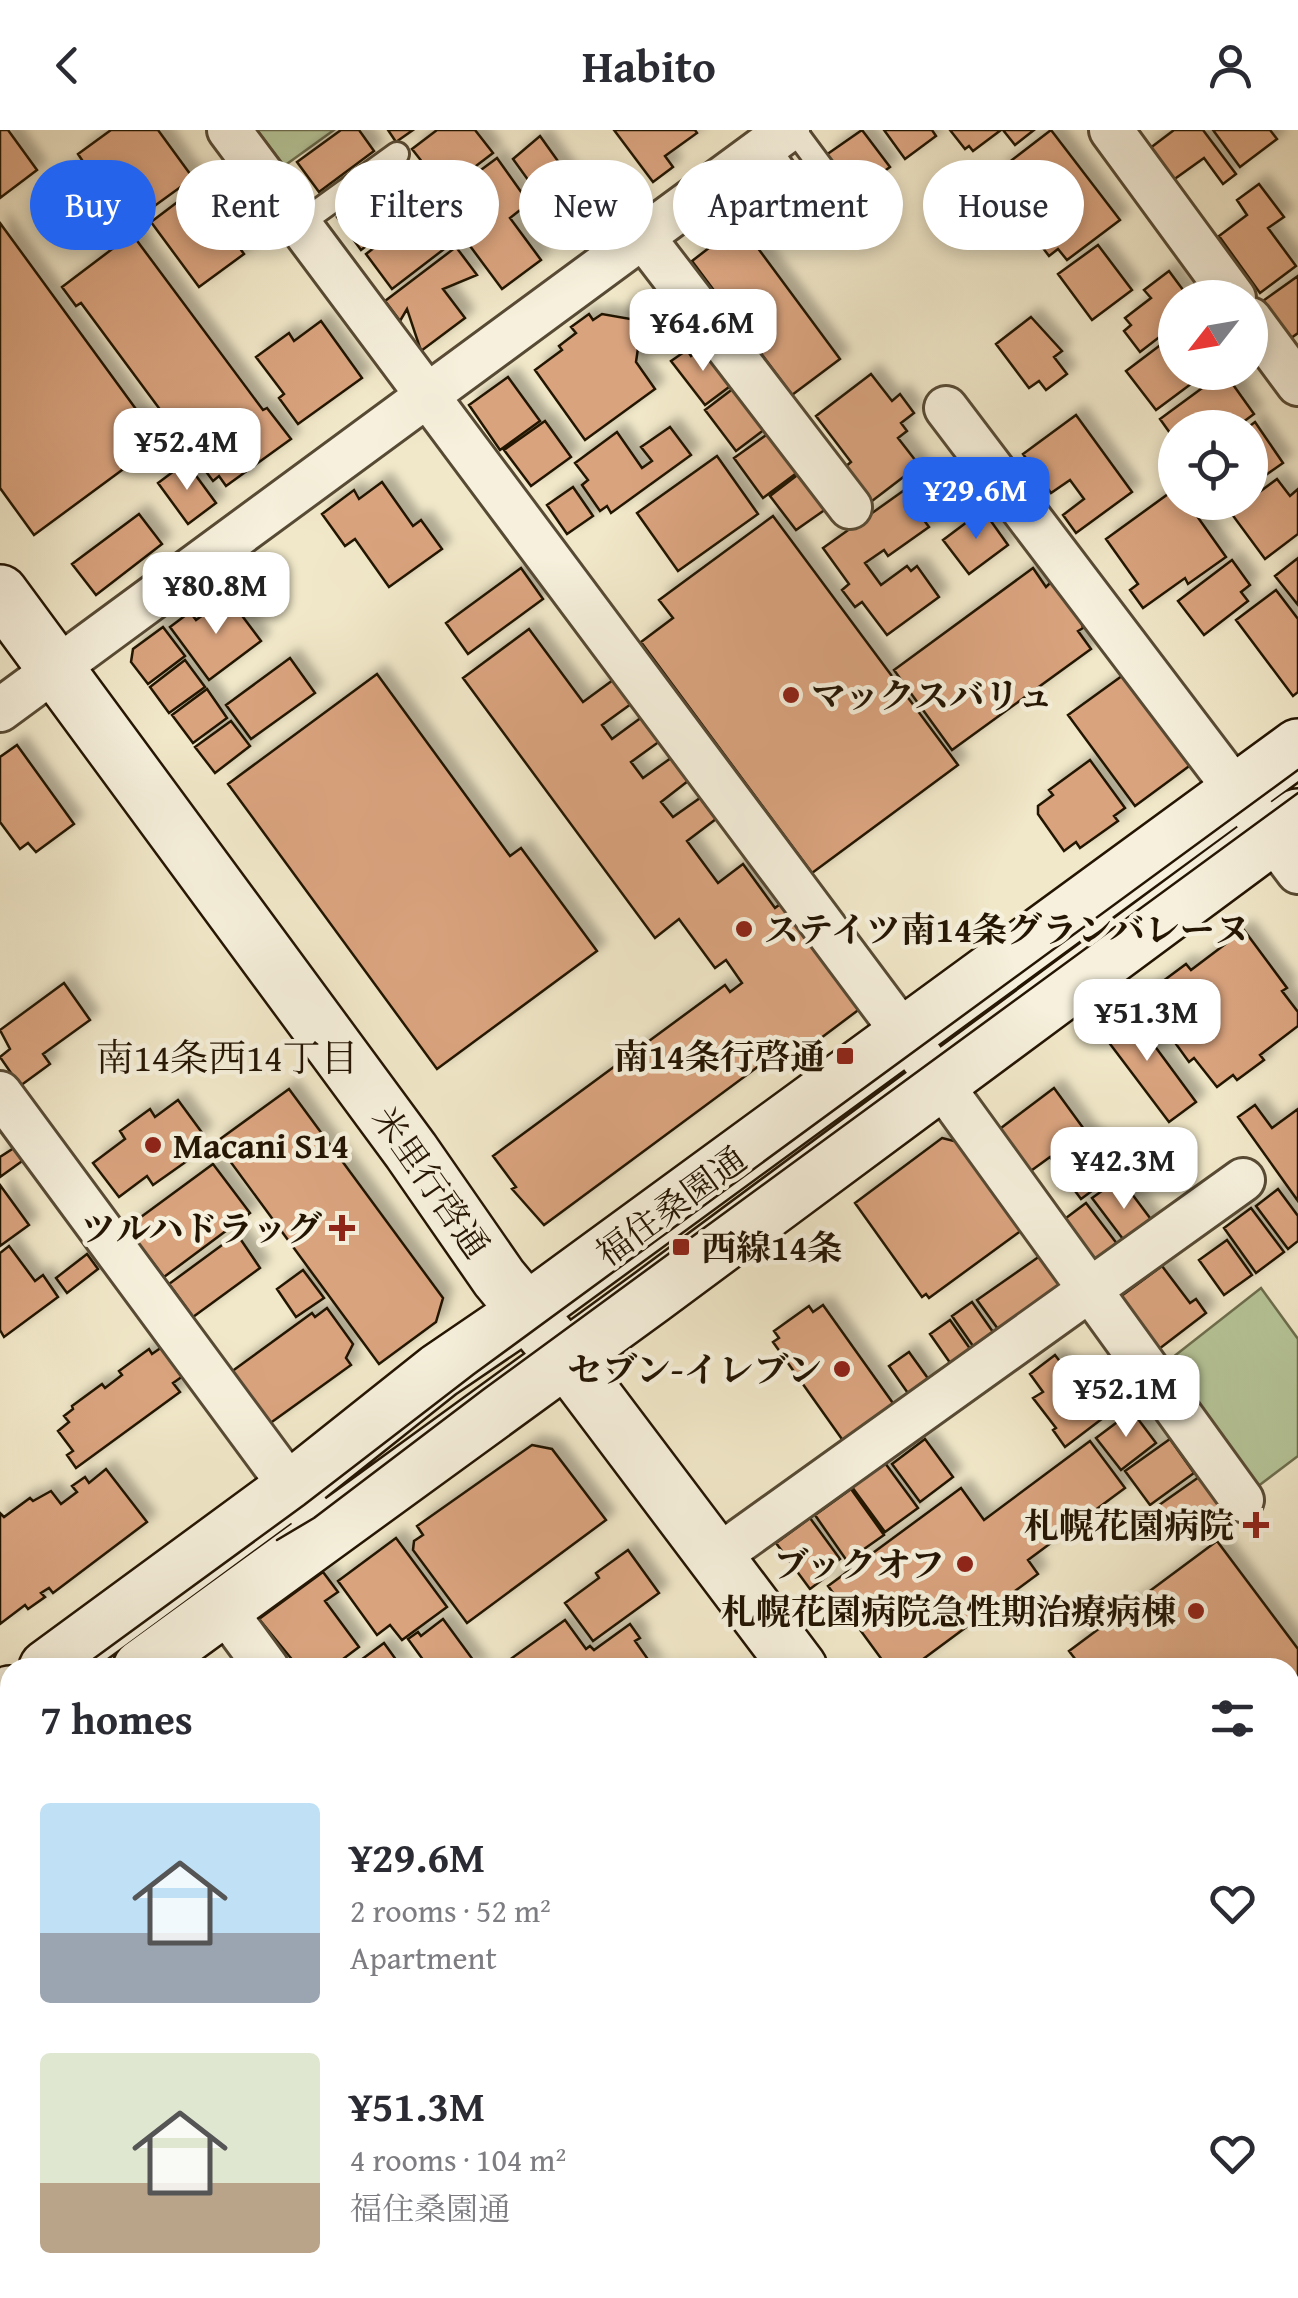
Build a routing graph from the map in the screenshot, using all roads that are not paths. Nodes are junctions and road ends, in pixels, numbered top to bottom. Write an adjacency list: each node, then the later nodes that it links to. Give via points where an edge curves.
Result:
1 (229, 130): 5 (street)
2 (1111, 130): 13 (street)
3 (778, 135): 6 (lane); 7 (lane); 9 (street)
4 (396, 154): 8 (lane)
5 (252, 160)
6 (789, 160)
7 (802, 160)
8 (315, 213)
9 (653, 229)
10 (315, 244): 16 (street)
11 (625, 250): 16 (street)
12 (653, 250): 18 (street)
13 (1221, 280)
14 (1268, 343): 15 (street)
15 (1298, 384)
16 (428, 395): 20 (street); 25 (street)
17 (946, 408): 23 (street)
18 (850, 507)
19 (0, 593): 20 (street, 米里行啓通)
20 (56, 668): 21 (street); 30 (street, 米里行啓通)
21 (0, 710)
22 (1298, 747): 23 (street, 福住桑園通)
23 (1236, 791): 24 (street); 25 (street, 福住桑園通)
24 (1289, 842): 26 (street, 福住桑園通)
25 (905, 1036): 26 (street); 30 (street, 福住桑園通)
26 (939, 1082): 29 (street); 31 (street, 福住桑園通)
27 (0, 1093): 32 (street)
28 (1243, 1180): 29 (street)
29 (1090, 1290): 33 (street); 35 (street)
30 (527, 1311): 31 (street, 米里行啓通); 32 (street, 福住桑園通)
31 (566, 1358): 34 (street, 福住桑園通); 35 (street, 米里行啓通)
32 (292, 1488): 34 (street); 37 (street, 福住桑園通)
33 (1242, 1500)
34 (325, 1533): 36 (street, 福住桑園通)
35 (717, 1557): 40 (street, 米里行啓通)
36 (223, 1608): 38 (street, 福住桑園通); 39 (street)
37 (61, 1658)
38 (155, 1658)
39 (260, 1658)
40 (792, 1658)

